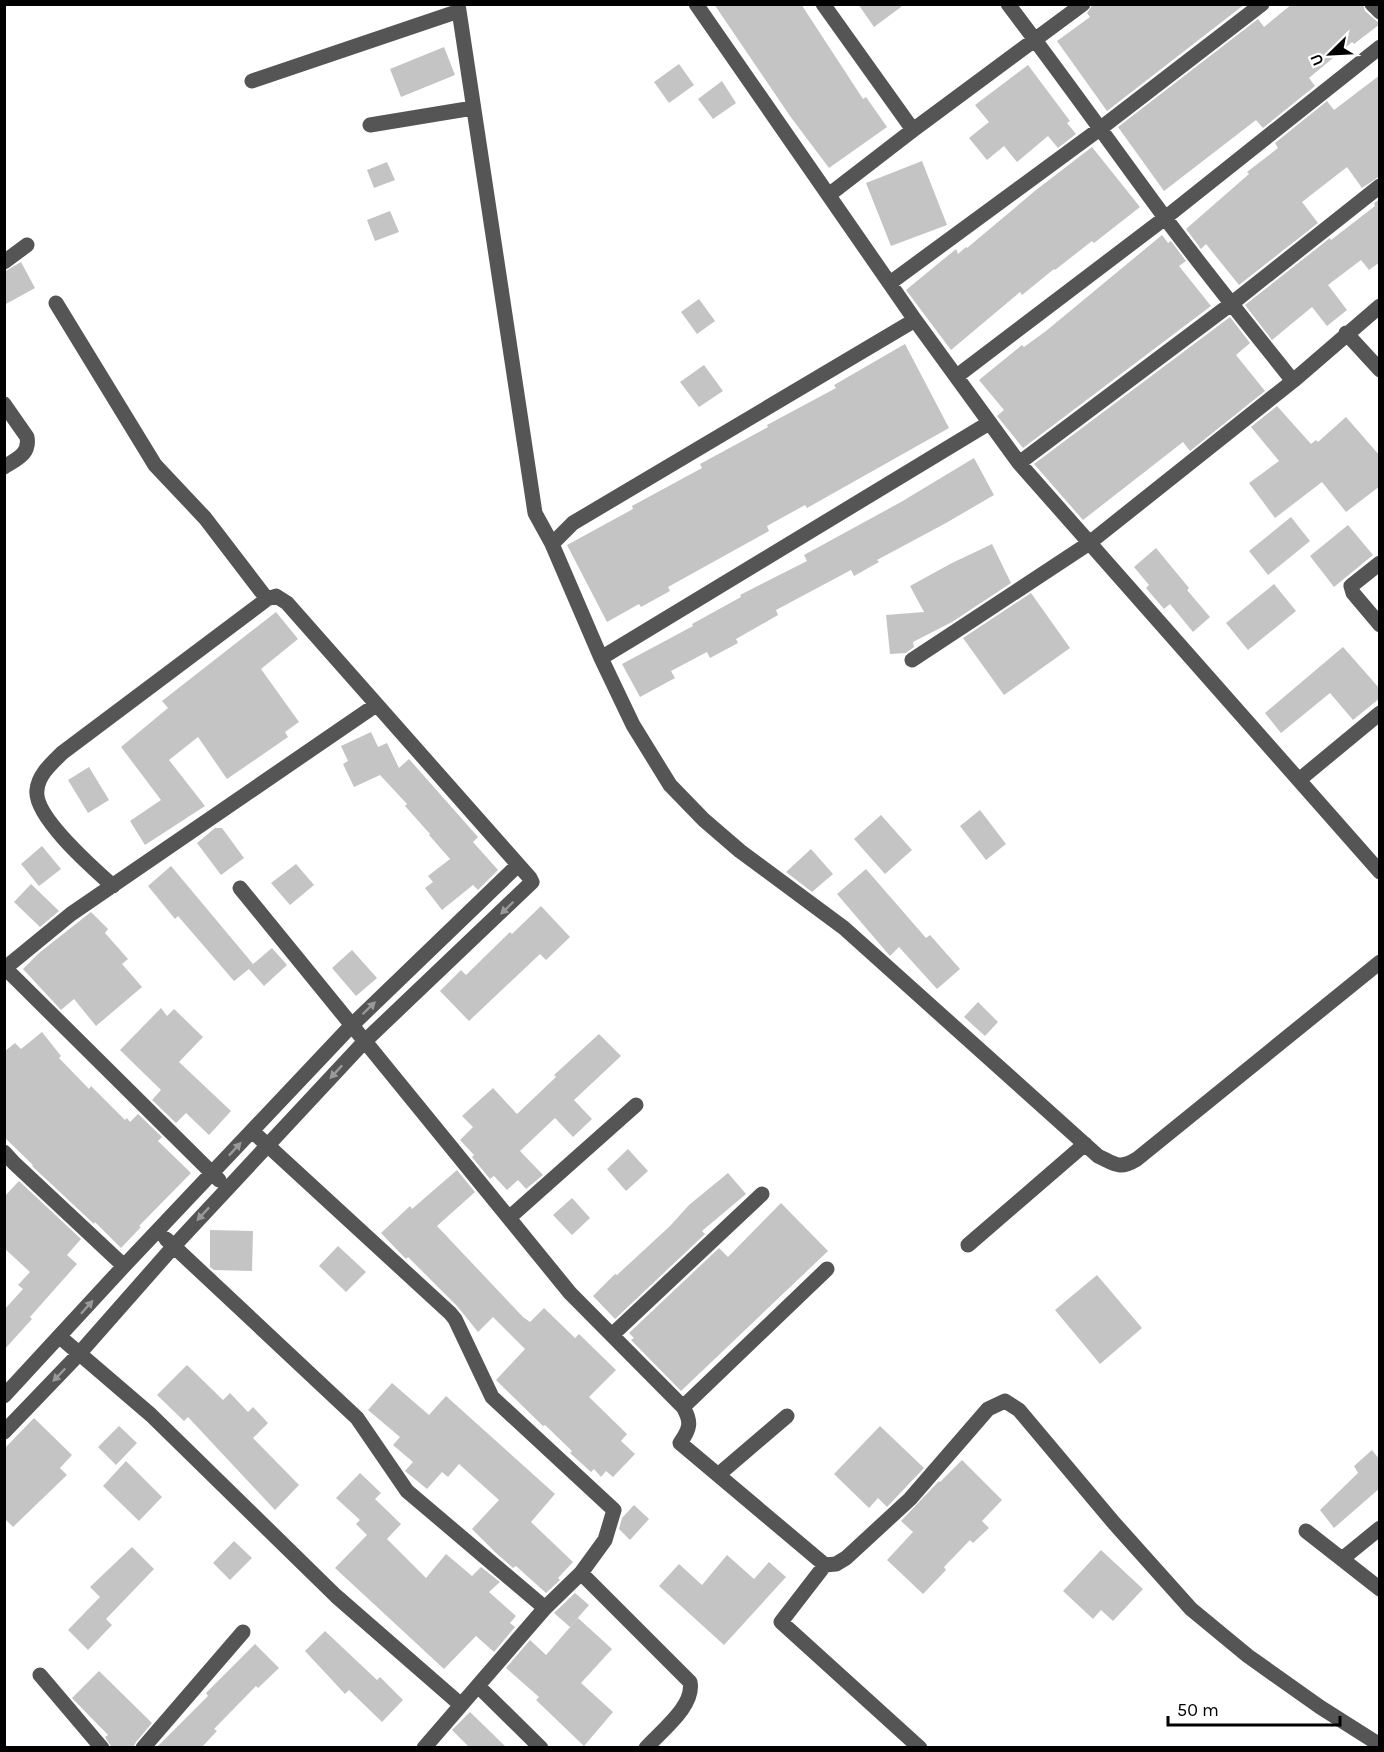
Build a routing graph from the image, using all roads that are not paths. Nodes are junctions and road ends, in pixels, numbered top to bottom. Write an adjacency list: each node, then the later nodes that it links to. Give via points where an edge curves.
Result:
1 (696, 4): 17 (street)
2 (823, 4): 15 (street)
3 (1008, 4): 9 (street)
4 (1083, 4): 9 (street)
5 (1262, 4): 14 (street)
6 (1372, 4): 8 (street)
7 (458, 8): 11 (street); 12 (street)
8 (1380, 12)
9 (1036, 41): 14 (street); 15 (street)
10 (1380, 47): 18 (street)
11 (252, 81)
12 (474, 108): 13 (street); 34 (street, via 535,513)
13 (370, 125)
14 (1101, 128): 18 (street); 21 (street)
15 (913, 130): 17 (street)
16 (1380, 186): 23 (street)
17 (830, 194): 21 (street)
18 (1165, 218): 23 (street); 28 (street)
19 (27, 244): 20 (street)
20 (4, 262)
21 (890, 283): 25 (street)
22 (56, 303): 37 (street, via 155,465 205,518)
23 (1231, 304): 29 (street); 32 (street)
24 (1380, 306): 26 (street)
25 (915, 320): 28 (street); 34 (street, via 573,523)
26 (1346, 333): 27 (street); 29 (street)
27 (1380, 370)
28 (957, 375): 31 (street)
29 (1293, 381): 35 (street)
30 (4, 404): 33 (street, via 28,443 24,455)
31 (989, 423): 32 (street); 39 (street)
32 (1019, 463): 35 (street)
33 (4, 467)
34 (552, 544): 39 (street)
35 (1088, 544): 40 (street); 43 (street)
36 (1380, 563): 38 (street, via 1351,586)
37 (267, 599): 41 (street, via 276,596 287,603); 46 (street, via 62,753 44,772 37,789 39,805 81,858)
38 (1380, 625)
39 (601, 658): 54 (street, via 633,725 670,785 704,820 844,928)
40 (912, 660)
41 (376, 705): 44 (street); 46 (street)
42 (1380, 713): 43 (street)
43 (1299, 780): 45 (street)
44 (518, 865): 50 (street, one-way to 44); 51 (street, one-way to 51, via 530,878 530,886)
45 (1380, 872)
46 (113, 886): 49 (street, via 71,914)
47 (240, 888): 50 (street)
48 (1380, 962): 54 (street, via 1137,1159 1120,1166 1098,1156)
49 (5, 968): 57 (street)
50 (351, 1026): 51 (street); 53 (street)
51 (364, 1042): 55 (street, one-way to 55); 60 (street)
52 (636, 1105): 60 (street)
53 (252, 1131): 55 (street); 57 (street, one-way to 53)
54 (1085, 1144): 62 (street)
55 (267, 1146): 58 (street); 78 (street, via 450,1313 492,1396 614,1510 605,1540)
56 (8, 1163): 64 (street)
57 (212, 1174): 58 (street); 61 (street)
58 (227, 1188): 63 (street, one-way to 63)
59 (762, 1194): 66 (street)
60 (510, 1217): 66 (street, via 570,1293)
61 (158, 1231): 63 (street); 64 (street)
62 (968, 1245)
63 (174, 1246): 68 (street); 80 (street, via 357,1418 407,1491)
64 (124, 1266): 67 (street, one-way to 64)
65 (827, 1269): 70 (street)
66 (612, 1335): 70 (street)
67 (60, 1337): 68 (street); 69 (street)
68 (78, 1354): 72 (street, one-way to 72); 84 (street, via 151,1415 336,1596)
69 (4, 1396)
70 (683, 1407): 73 (street, via 691,1425 680,1443)
71 (787, 1416): 73 (street)
72 (4, 1431)
73 (718, 1475): 77 (street)
74 (1380, 1528): 76 (street)
75 (1306, 1531): 76 (street)
76 (1342, 1559): 79 (street)
77 (825, 1565): 85 (street, via 846,1558 909,1499 988,1409 1005,1401 1019,1410 1191,1609 1248,1656); 91 (street, via 781,1622)
78 (581, 1573): 80 (street); 90 (street, via 690,1682 690,1698)
79 (1380, 1589)
80 (545, 1608): 83 (street)
81 (243, 1632): 87 (street)
82 (40, 1675): 86 (street)
83 (478, 1686): 84 (street); 89 (street)
84 (461, 1705): 88 (street)
85 (1380, 1746)
86 (102, 1748)
87 (143, 1748)
88 (424, 1748)
89 (541, 1748)
90 (646, 1748)
91 (920, 1748)

